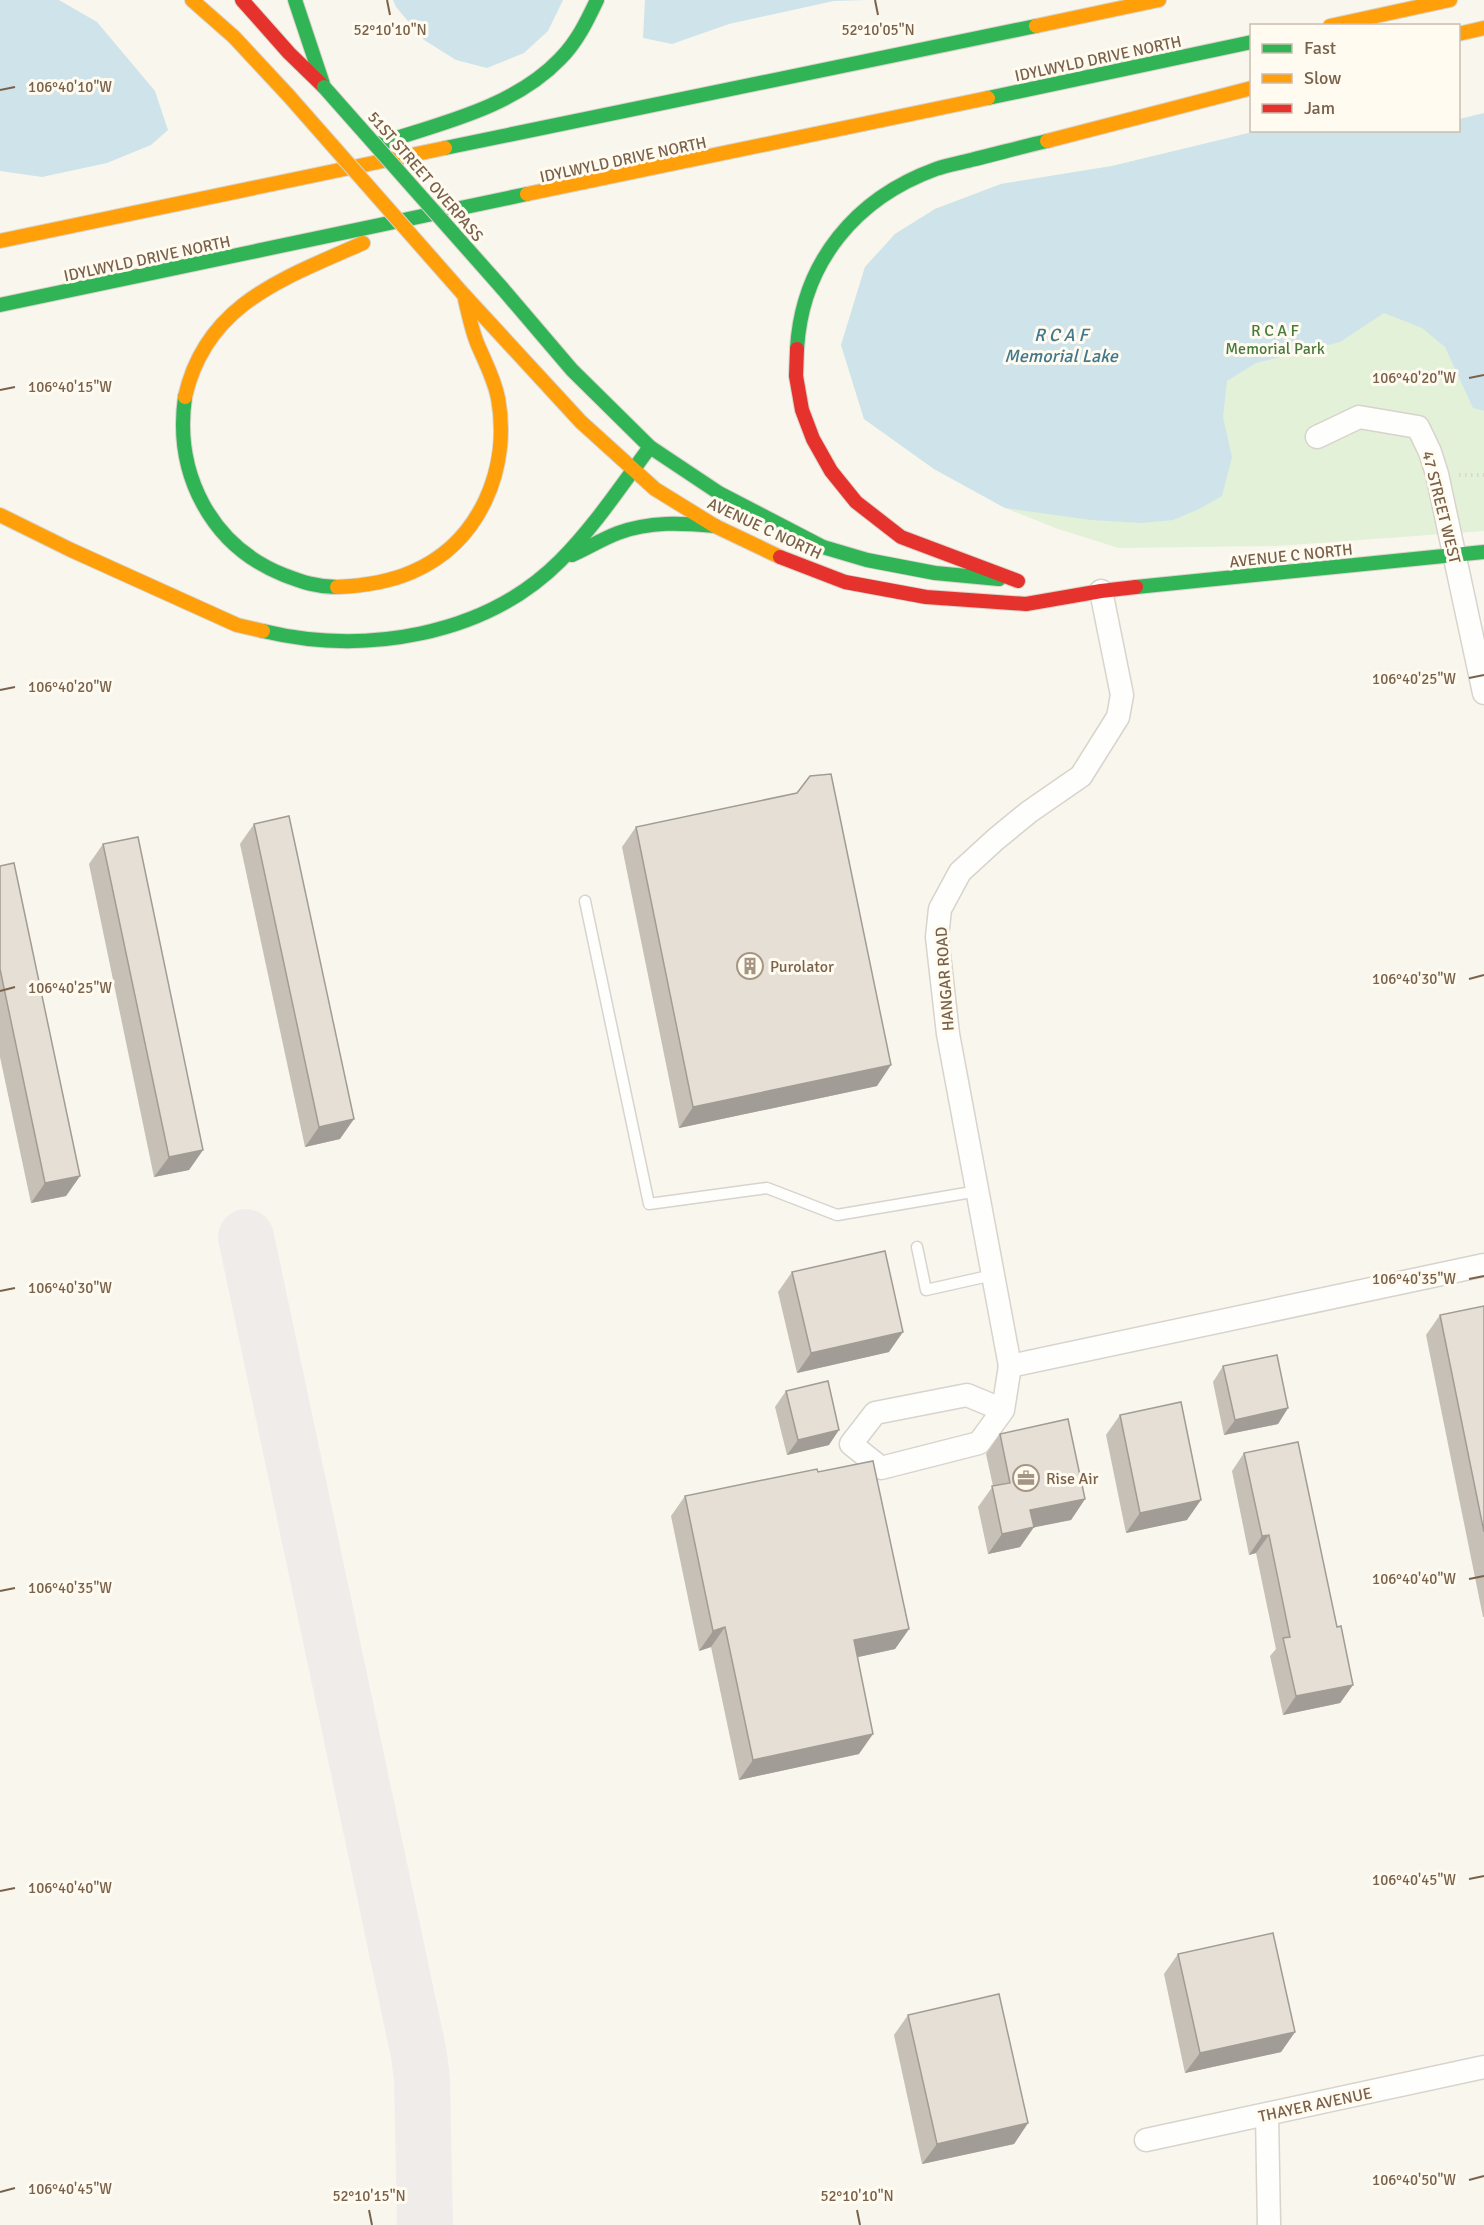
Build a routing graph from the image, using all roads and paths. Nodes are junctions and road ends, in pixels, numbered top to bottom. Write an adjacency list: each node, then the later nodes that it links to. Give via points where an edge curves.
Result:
1 (192, 0): 17 (main road, bridge, via 234,37 288,95)
2 (242, 0): 11 (main road, 51ST STREET OVERPASS)
3 (295, 0): 11 (main road)
4 (597, 0): 13 (main road, via 589,22 561,60 523,90 469,115)
5 (1159, 0): 13 (main road)
6 (1450, 0): 7 (main road)
7 (1339, 24)
8 (1484, 28): 9 (main road)
9 (1460, 34)
10 (1250, 42): 14 (main road, IDYLWYLD DRIVE NORTH)
11 (324, 87): 16 (main road, 51ST STREET OVERPASS, bridge)
12 (1250, 88): 20 (main road, AVENUE C NORTH, via 936,169 886,193 856,215 816,273 806,295 798,335 796,376 802,410 831,471 856,502 901,537 1024,582 935,573 824,547 719,493)
13 (242, 191): 15 (main road)
14 (413, 219): 17 (main road, via 264,290 221,323 202,350 186,393 183,437 199,497 233,545 275,572 308,585 340,587 372,584 421,568 461,536 489,498 501,450 495,383 474,336); 18 (main road, IDYLWYLD DRIVE NORTH)
15 (0, 241)
16 (502, 288): 20 (main road, AVENUE C NORTH, via 572,370)
17 (464, 295): 21 (main road, AVENUE C NORTH, via 581,422)
18 (0, 305)
19 (1317, 437): 25 (street, 47 STREET WEST, via 1359,417 1418,427 1437,474)
20 (650, 447): 21 (main road)
21 (632, 470): 23 (main road, AVENUE C NORTH); 26 (main road, via 605,509)
22 (0, 515): 26 (main road, via 237,625 264,633 325,640 386,639 446,628 521,592)
23 (715, 526): 26 (main road, via 672,522 638,527 619,532); 28 (main road, AVENUE C NORTH, via 845,582 926,597 1026,604)
24 (1484, 552): 25 (main road, AVENUE C NORTH)
25 (1455, 555): 28 (main road, AVENUE C NORTH); 29 (street, 47 STREET WEST)
26 (560, 561)
27 (1054, 585): 28 (main road, AVENUE C NORTH)
28 (1101, 591): 31 (street, HANGAR ROAD, via 1122,695 1118,717 1081,776 1029,812 960,872 940,909 937,937 948,1034)
29 (1483, 686)
30 (585, 901): 31 (lane, via 649,1204 767,1188 837,1215)
31 (978, 1191): 34 (street, HANGAR ROAD)
32 (917, 1247): 34 (lane, via 926,1290)
33 (1484, 1265): 35 (street)
34 (993, 1275): 35 (street, HANGAR ROAD)
35 (1010, 1366): 36 (street, HANGAR ROAD)
36 (1003, 1410): 36 (street, HANGAR ROAD, via 967,1395 875,1413 851,1444 881,1468 979,1443)
37 (1484, 2067): 38 (street, THAYER AVENUE)
38 (1267, 2115): 39 (street, THAYER AVENUE); 40 (street)
39 (1146, 2140)
40 (1269, 2225)

